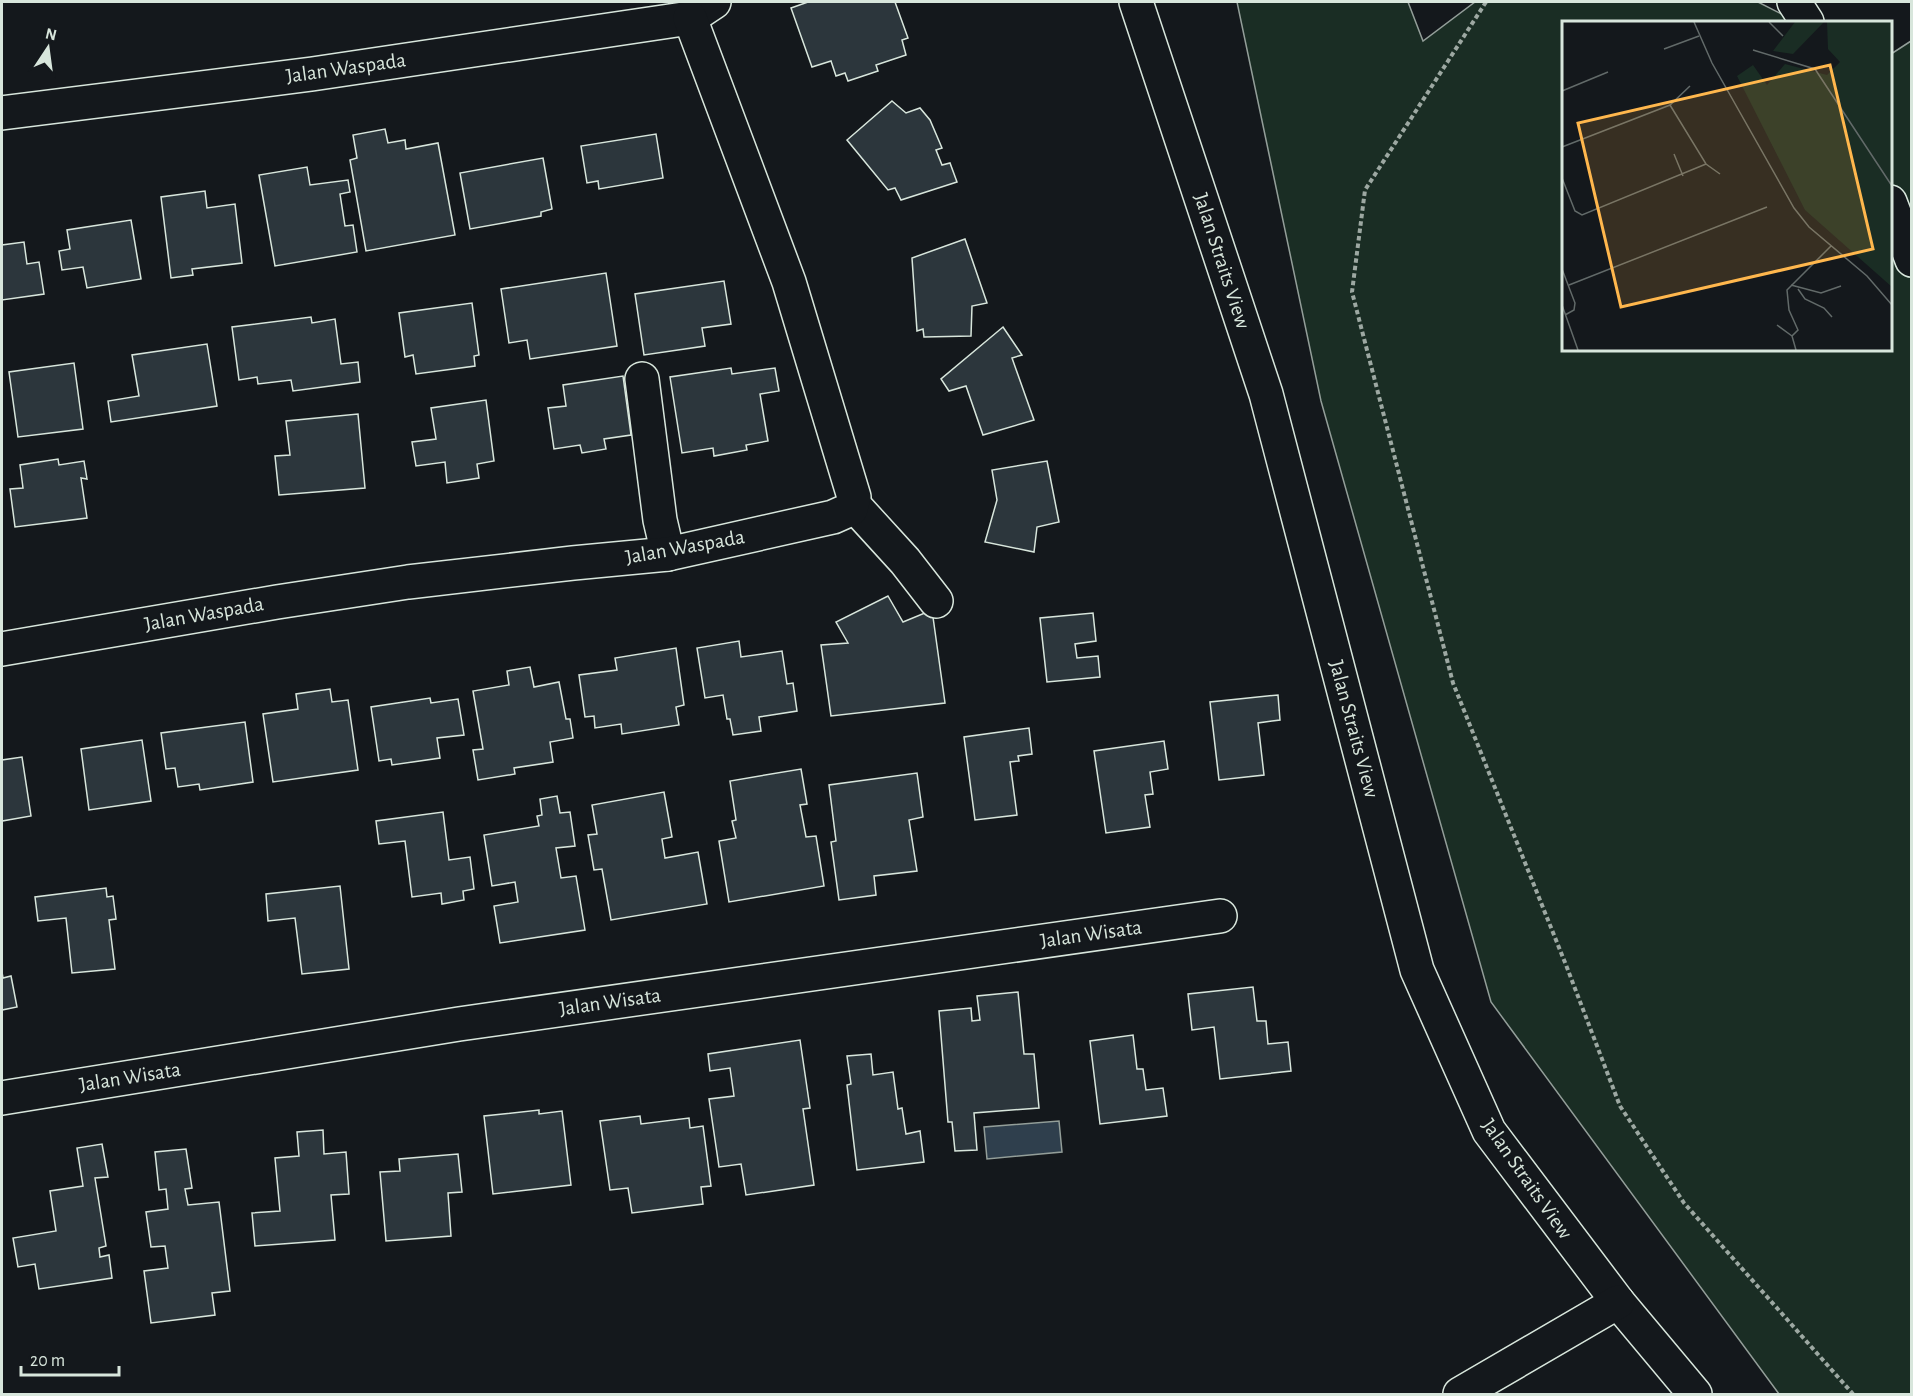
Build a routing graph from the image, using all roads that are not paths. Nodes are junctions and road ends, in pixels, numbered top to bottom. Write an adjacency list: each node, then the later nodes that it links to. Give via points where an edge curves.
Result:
1 (1136, 2): 15 (street, Jalan Straits View, via 1266,394 1417,970 1489,1131)
2 (1794, 2): 4 (street)
3 (702, 10): 5 (street, Jalan Waspada, via 312,74); 9 (street, Jalan Waspada, via 789,282)
4 (1806, 21)
5 (2, 113)
6 (1892, 208): 7 (street)
7 (1911, 260)
8 (642, 379): 10 (street)
9 (853, 504): 10 (street, Jalan Waspada, via 845,513 832,517); 11 (street)
10 (668, 554): 12 (street, Jalan Waspada, via 408,582)
11 (936, 601)
12 (2, 649)
13 (1220, 916): 14 (street, Jalan Wisata, via 459,1024)
14 (2, 1098)
15 (1618, 1302): 16 (street); 17 (street, Jalan Straits View)
16 (1460, 1395)
17 (1695, 1395)

